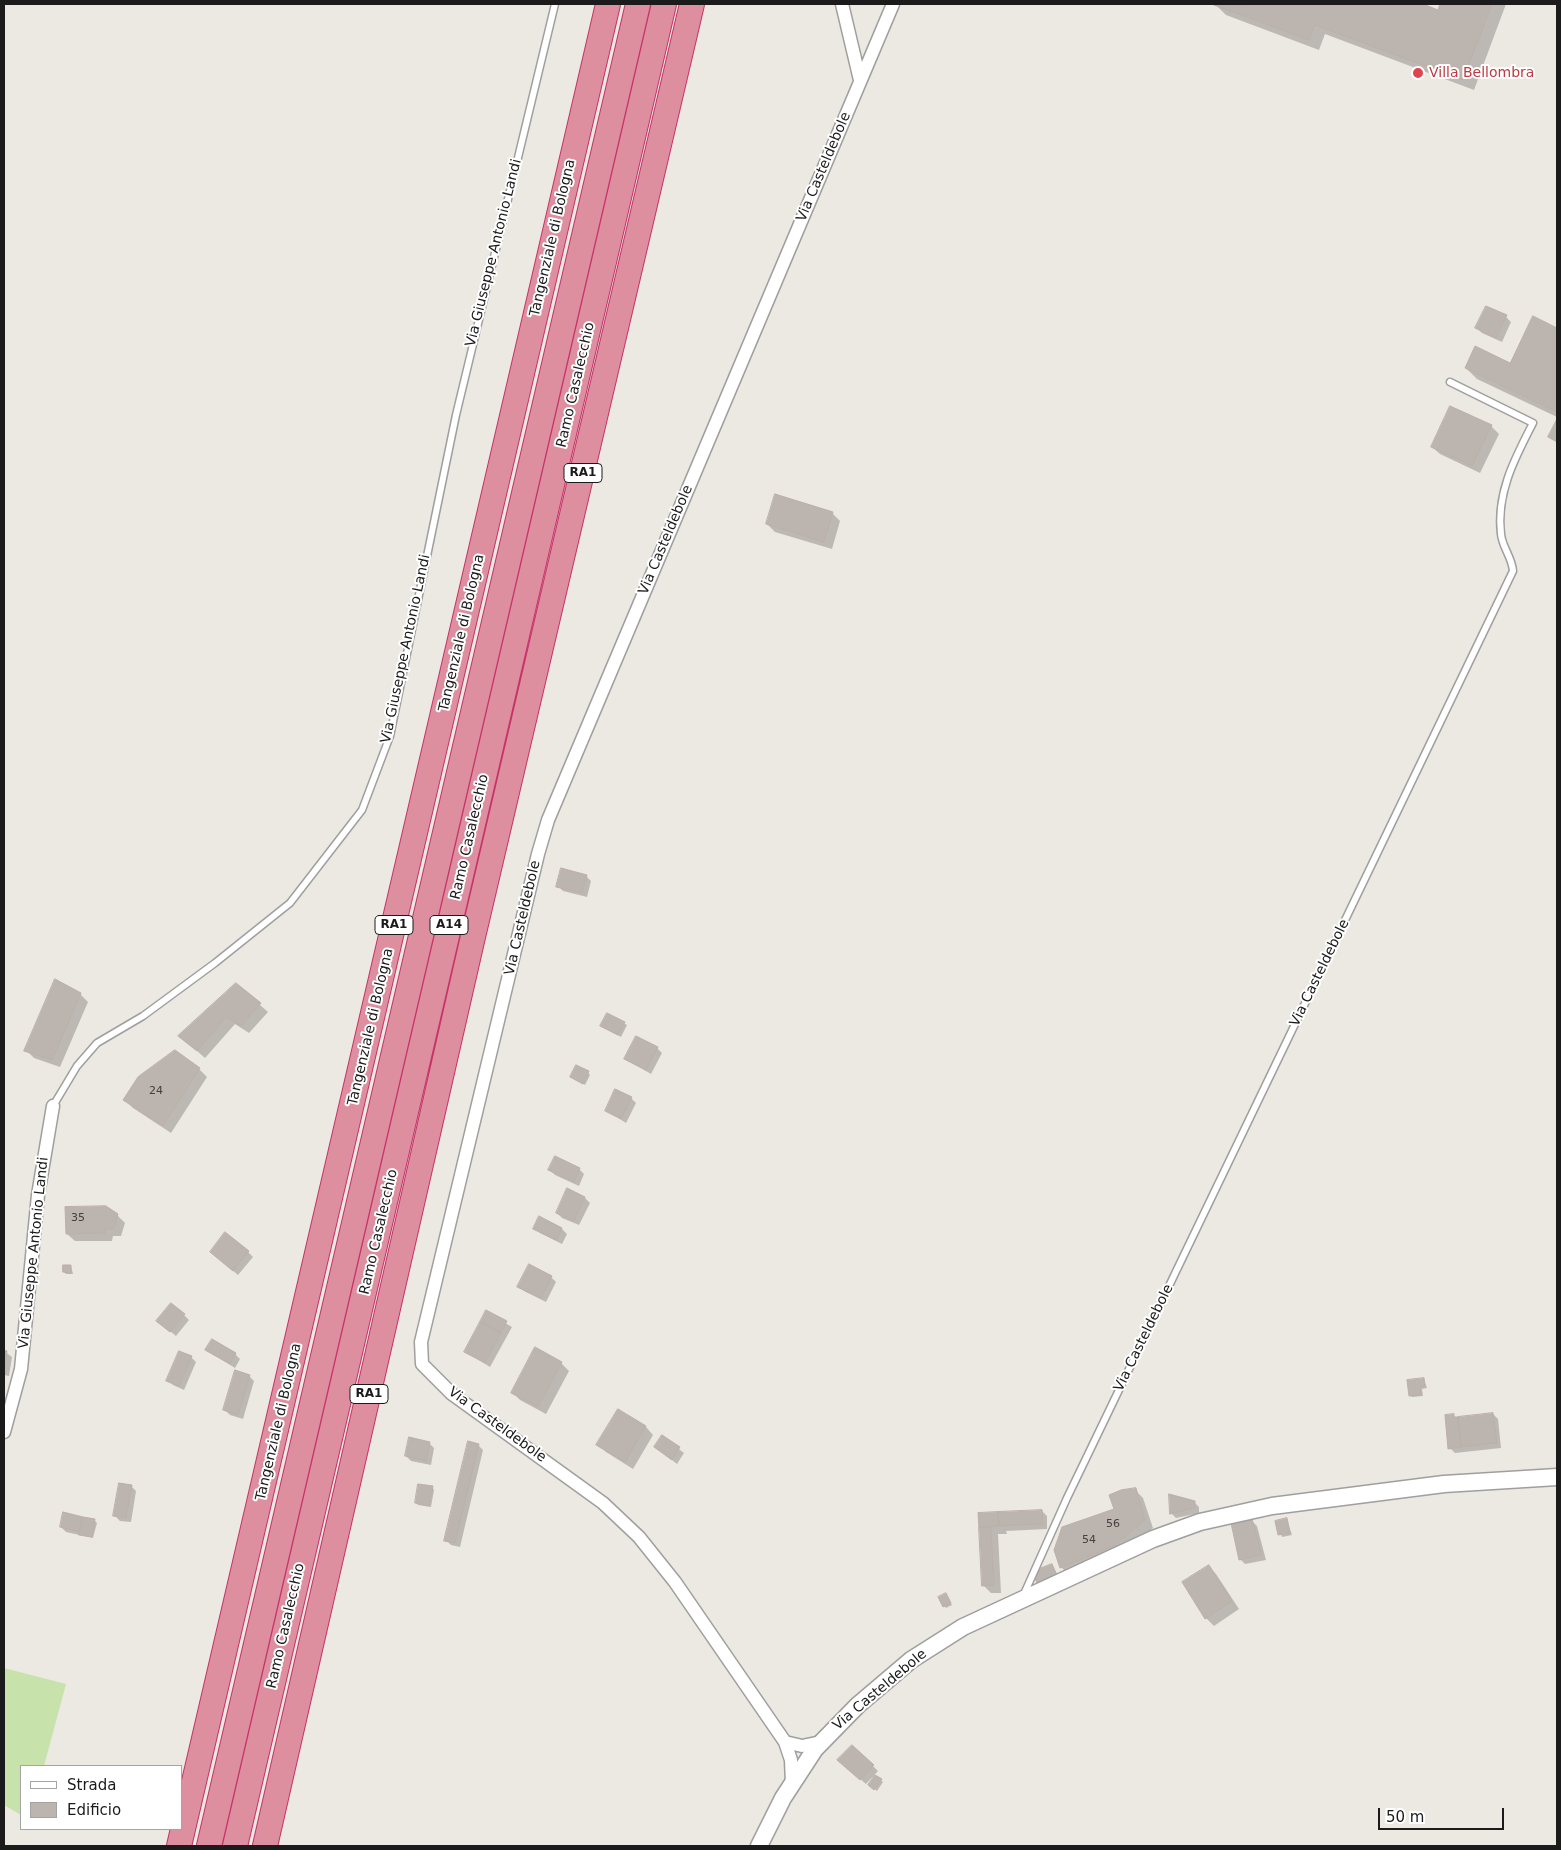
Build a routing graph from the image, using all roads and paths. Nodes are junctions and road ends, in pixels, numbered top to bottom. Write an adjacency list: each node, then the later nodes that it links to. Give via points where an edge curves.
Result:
1 (555, 4): 10 (lane, Via Giuseppe Antonio Landi, via 456,415 390,736 362,810 290,903 143,1016 98,1043 77,1066)
2 (608, 4): 17 (highway, Tangenziale di Bologna / RA1)
3 (638, 4): 18 (highway, Ramo Casalecchio / A14)
4 (664, 4): 19 (highway, Ramo Casalecchio / A14)
5 (692, 4): 20 (highway, RA1)
6 (842, 4): 8 (street)
7 (893, 4): 8 (street, Via Casteldebole)
8 (860, 80): 14 (street, Via Casteldebole, via 548,820 421,1342 422,1364 452,1394 603,1503 639,1538 675,1582)
9 (1450, 382): 13 (lane, Via Casteldebole, via 1533,423 1505,481 1502,495 1501,535 1513,571)
10 (53, 1106): 11 (street, Via Giuseppe Antonio Landi, via 38,1195 21,1369)
11 (4, 1432)
12 (1557, 1477): 13 (street, Via Casteldebole, via 1435,1485 1272,1506 1200,1522 1153,1539)
13 (1021, 1600): 15 (street, Via Casteldebole, via 963,1626 911,1660)
14 (785, 1742): 15 (street, Via Casteldebole, via 802,1746); 16 (street, Via Casteldebole, via 792,1760)
15 (821, 1742): 16 (street, Via Casteldebole)
16 (792, 1784): 21 (street, Via Casteldebole)
17 (179, 1846)
18 (209, 1846)
19 (234, 1846)
20 (264, 1846)
21 (759, 1846)

